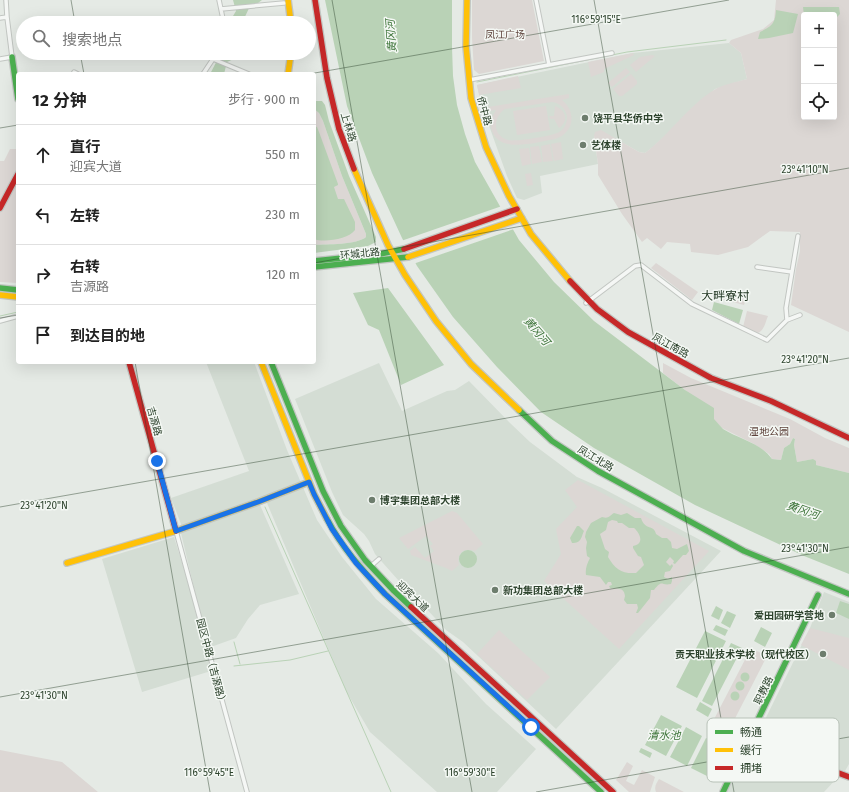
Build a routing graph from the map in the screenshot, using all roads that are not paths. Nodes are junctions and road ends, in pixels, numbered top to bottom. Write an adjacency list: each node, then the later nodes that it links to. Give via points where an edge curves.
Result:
1 (6, 0): 10 (street)
2 (219, 0): 7 (street)
3 (315, 0): 28 (main road, 上林路, via 327,78 339,129 357,178)
4 (467, 0): 21 (main road, 侨中路, via 466,46)
5 (536, 0): 17 (street)
6 (286, 1): 7 (street); 9 (main road)
7 (221, 9): 8 (street)
8 (222, 16)
9 (289, 16)
10 (8, 17): 11 (street); 13 (street)
11 (0, 18)
12 (612, 53): 17 (street)
13 (12, 56): 14 (street); 22 (main road)
14 (0, 59)
15 (215, 60): 18 (street); 19 (street)
16 (290, 60): 20 (main road)
17 (549, 65): 21 (street)
18 (205, 72)
19 (244, 72)
20 (288, 72)
21 (469, 80): 25 (main road, 侨中路, via 475,113 486,146)
22 (16, 85)
23 (16, 178): 24 (main road)
24 (0, 208)
25 (517, 209): 26 (main road, 侨中路); 28 (main road, 环城北路, via 404,249)
26 (522, 218): 29 (main road, 环城北路, via 408,258); 46 (main road, 凤江南路, via 531,234 574,285 597,309 628,332 711,378 771,401)
27 (798, 236): 33 (street)
28 (391, 251): 29 (main road, 上林路); 30 (main road, 环城北路)
29 (395, 259): 31 (main road, 环城北路); 60 (main road, 凤江北路, via 436,321 471,364 552,441 598,471 744,551)
30 (316, 261)
31 (316, 267)
32 (757, 267): 33 (street)
33 (792, 272): 41 (street, via 786,309)
34 (0, 288): 35 (main road)
35 (16, 290)
36 (0, 295): 37 (main road)
37 (16, 297)
38 (586, 303): 41 (street, via 635,266 641,266 692,304 768,340)
39 (800, 315): 41 (street)
40 (16, 317): 42 (street)
41 (787, 320)
42 (0, 321)
43 (130, 364): 52 (main road, 吉源路)
44 (262, 364): 48 (main road, 迎宾大道)
45 (272, 364): 47 (main road, 迎宾大道)
46 (849, 438)
47 (311, 462): 48 (main road); 50 (main road, 迎宾大道)
48 (302, 465): 49 (main road, 迎宾大道)
49 (309, 482): 51 (main road, 迎宾大道); 52 (main road)
50 (331, 508): 51 (main road); 53 (main road, 迎宾大道)
51 (323, 512): 54 (main road, 迎宾大道)
52 (176, 531): 56 (main road); 68 (street, 园区中路（吉源路）)
53 (356, 547): 54 (main road); 58 (main road, 迎宾大道, via 364,560)
54 (348, 552): 59 (main road, 迎宾大道)
55 (379, 558): 57 (street)
56 (67, 563)
57 (370, 567)
58 (391, 588): 59 (main road); 63 (main road, 迎宾大道)
59 (385, 594): 64 (main road, 迎宾大道)
60 (849, 594)
61 (818, 595): 62 (main road, 职教路)
62 (758, 718)
63 (536, 721): 64 (main road); 70 (main road, 迎宾大道)
64 (531, 727): 69 (main road, 迎宾大道)
65 (839, 773): 66 (main road)
66 (849, 777)
67 (728, 782): 71 (main road, 职教路)
68 (247, 792)
69 (602, 792)
70 (613, 792)
71 (723, 792)

